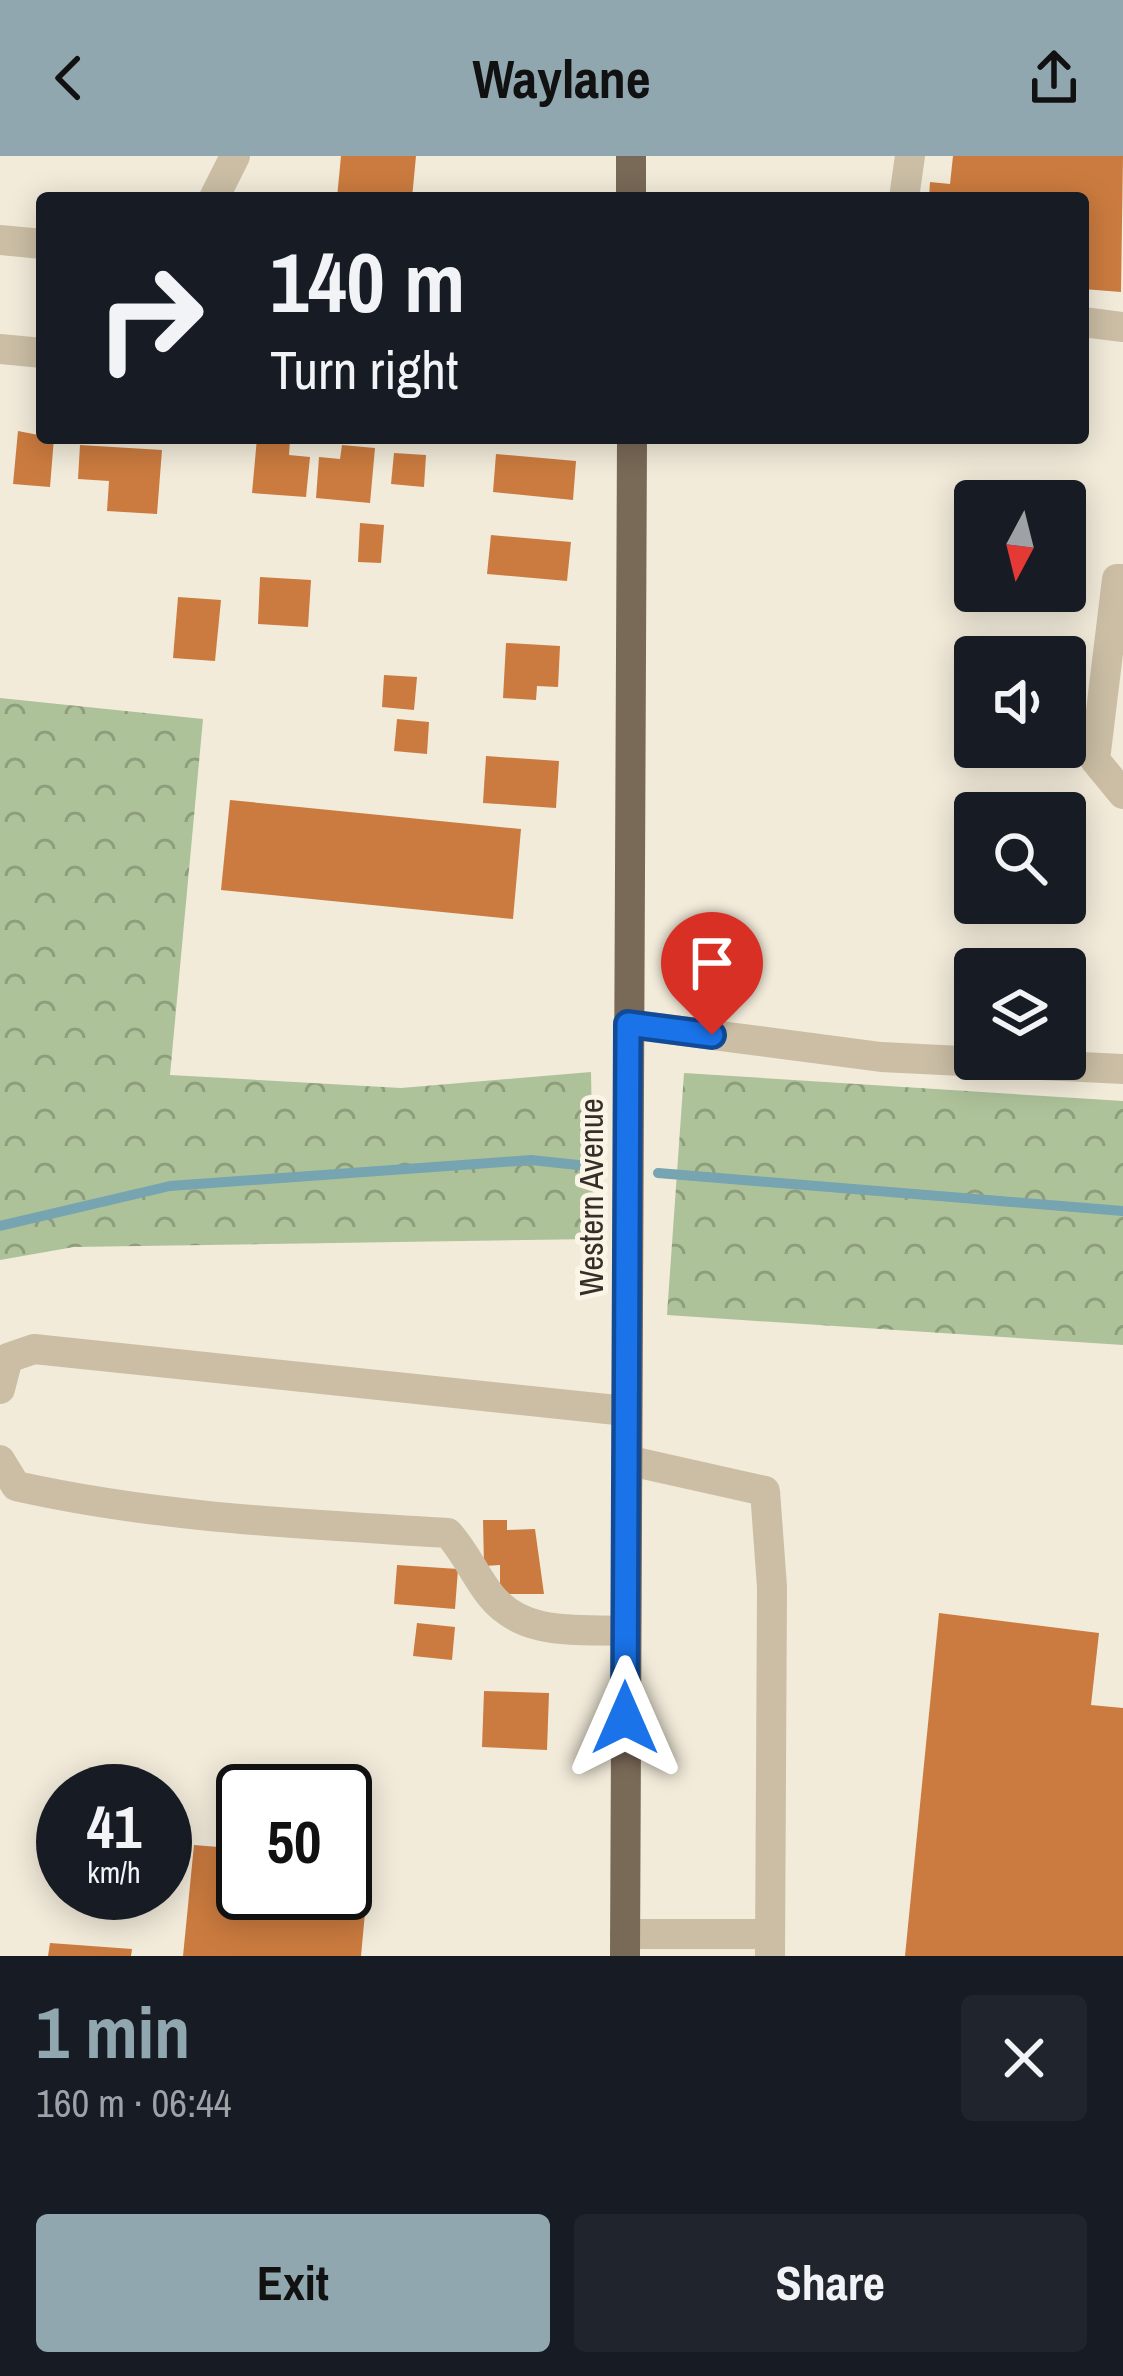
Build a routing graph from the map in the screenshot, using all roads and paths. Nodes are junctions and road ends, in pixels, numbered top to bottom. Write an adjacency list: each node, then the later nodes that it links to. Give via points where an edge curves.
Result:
1 (235, 156): 4 (street)
2 (631, 156): 5 (main road)
3 (910, 156): 6 (street)
4 (217, 192)
5 (631, 192)
6 (905, 192)
7 (0, 240): 8 (street)
8 (36, 243)
9 (1089, 323): 10 (street)
10 (1123, 327)
11 (0, 349): 12 (street)
12 (36, 352)
13 (632, 444): 16 (main road, Western Avenue)
14 (1123, 579): 15 (street, via 1095,760)
15 (1123, 794)
16 (628, 1024): 17 (street, via 881,1057); 19 (main road, Western Avenue)
17 (1123, 1069)
18 (0, 1389): 19 (street, via 8,1358 34,1348)
19 (626, 1411): 21 (main road, Western Avenue)
20 (0, 1460): 22 (street, via 16,1486 105,1506 448,1533 510,1614 548,1629)
21 (626, 1460): 22 (main road, Western Avenue); 24 (street, via 765,1491)
22 (625, 1631): 23 (main road, Western Avenue)
23 (625, 1945): 24 (street)
24 (770, 1945)

